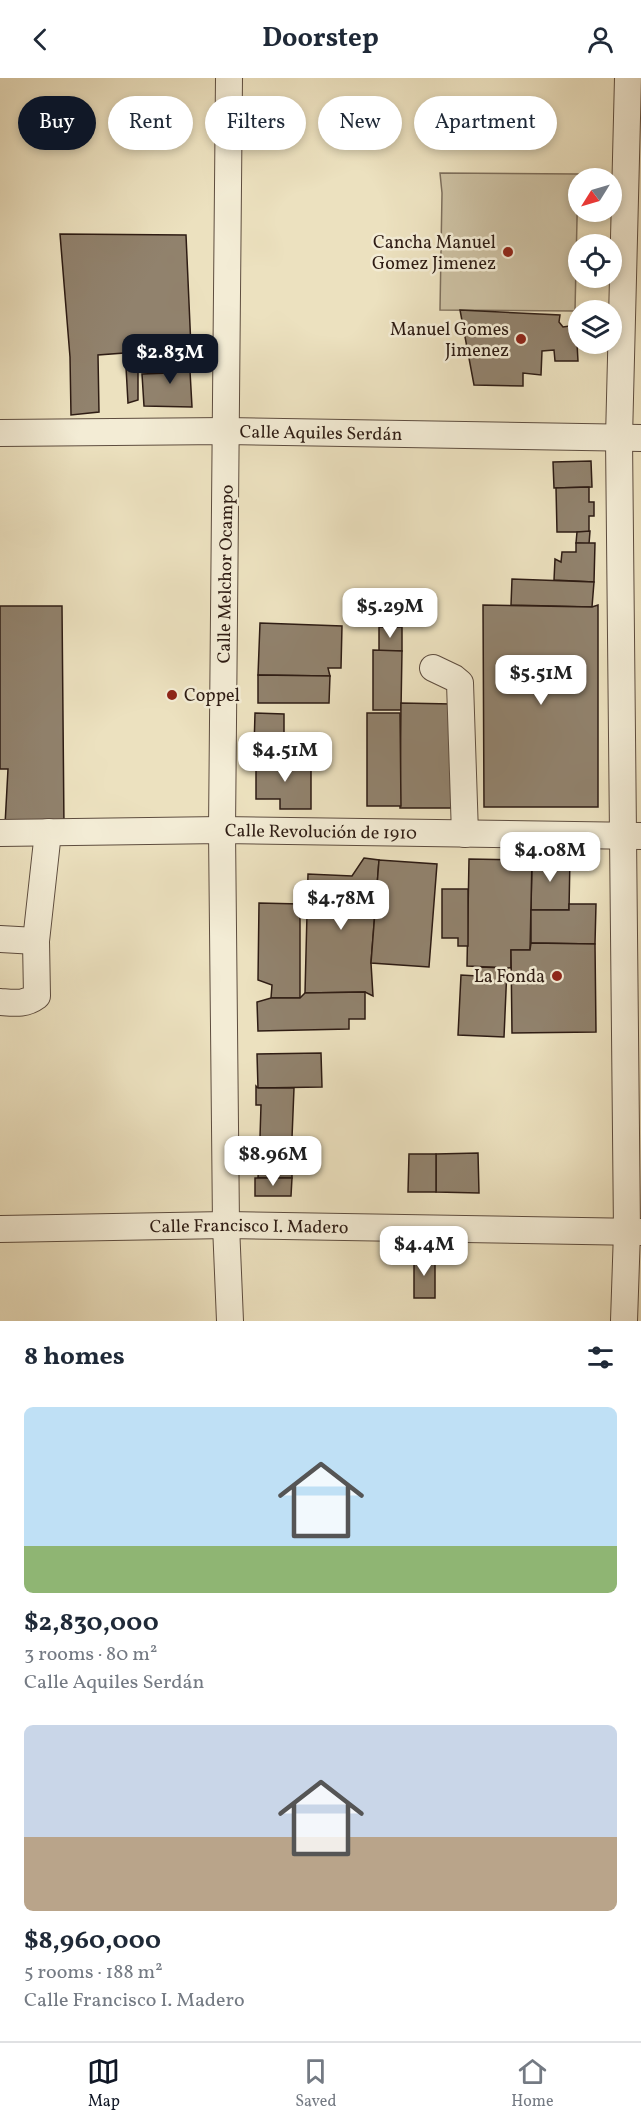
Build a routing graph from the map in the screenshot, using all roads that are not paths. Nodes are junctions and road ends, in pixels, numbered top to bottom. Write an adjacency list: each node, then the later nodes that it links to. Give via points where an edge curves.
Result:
1 (229, 78): 3 (street, Calle Melchor Ocampo)
2 (628, 78): 5 (street)
3 (226, 431): 4 (street, Calle Aquiles Serdán); 5 (street, Calle Aquiles Serdán); 7 (street, Calle Melchor Ocampo)
4 (0, 432)
5 (630, 438): 11 (street)
6 (433, 668): 10 (street, via 460,683)
7 (222, 830): 8 (street, Calle Revolución de 1910); 10 (street, Calle Revolución de 1910); 15 (street, Calle Melchor Ocampo)
8 (48, 832): 9 (street, Calle Revolución de 1910); 13 (street)
9 (0, 833)
10 (465, 834): 11 (street, Calle Revolución de 1910)
11 (633, 836): 17 (street)
12 (0, 939): 13 (street)
13 (36, 940): 14 (street, via 36,996 20,1003)
14 (0, 1002)
15 (226, 1226): 16 (street, Calle Francisco I. Madero); 17 (street, Calle Francisco I. Madero); 18 (street, Calle Melchor Ocampo)
16 (0, 1229)
17 (634, 1232): 19 (street)
18 (230, 1321)
19 (624, 1321)

